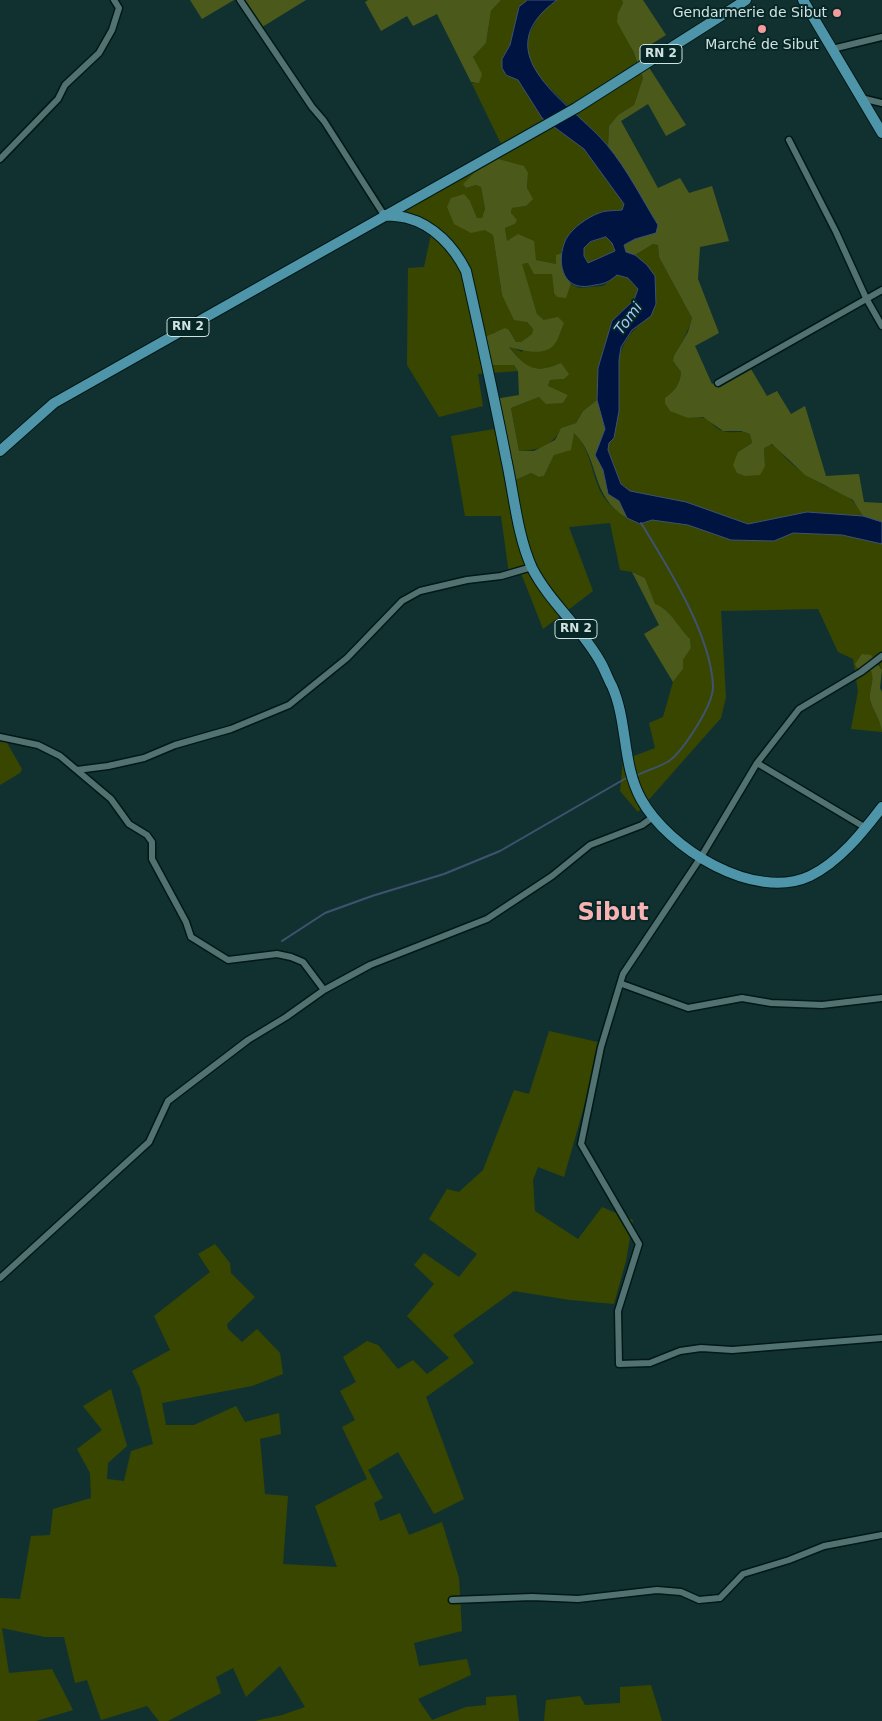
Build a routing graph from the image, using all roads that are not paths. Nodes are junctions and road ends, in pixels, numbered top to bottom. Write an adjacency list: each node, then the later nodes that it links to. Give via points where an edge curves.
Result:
1 (114, 0): 11 (street, via 119,8 112,30 98,53)
2 (240, 0): 12 (street)
3 (746, 0): 12 (main road, RN 2, via 576,108)
4 (803, 0): 6 (main road)
5 (882, 38): 6 (street)
6 (832, 49): 7 (main road)
7 (861, 98): 8 (street); 9 (main road)
8 (882, 103)
9 (882, 133)
10 (789, 140): 14 (street)
11 (0, 159)
12 (384, 215): 17 (main road, RN 2, via 54,403); 18 (main road, RN 2, via 408,218 443,238 466,271 525,550)
13 (882, 290): 14 (street)
14 (866, 298): 15 (street); 16 (street)
15 (882, 326)
16 (718, 383)
17 (0, 450)
18 (532, 567): 22 (street, via 420,591 402,601 347,658 289,705 144,758); 24 (main road, RN 2, via 547,593 601,662 618,699 633,778 640,798)
19 (882, 656): 21 (street, via 799,709)
20 (0, 737): 22 (street, via 38,745 60,756)
21 (757, 763): 25 (street); 26 (street)
22 (76, 770): 28 (street, via 111,799 120,815 152,842 152,859 191,937 228,960 277,954 291,957 303,962)
23 (882, 807): 25 (main road, RN 2)
24 (653, 817): 26 (main road, RN 2, via 662,828); 28 (street, via 642,825 590,845 552,876 487,919 370,965)
25 (866, 828): 26 (main road, RN 2, via 826,867 795,880 765,883 748,880)
26 (701, 857): 27 (street, via 623,974)
27 (622, 984): 29 (street, via 688,1008 742,998 822,1005); 31 (street, via 601,1047 581,1144 639,1244 618,1310 618,1364 650,1363 701,1348 732,1350)
28 (324, 990): 30 (street, via 248,1040 168,1101 149,1142)
29 (882, 998)
30 (0, 1278)
31 (882, 1338)
32 (882, 1535): 33 (street, via 824,1546 743,1574 720,1598 699,1600 681,1592 657,1590 578,1599)
33 (452, 1600)

